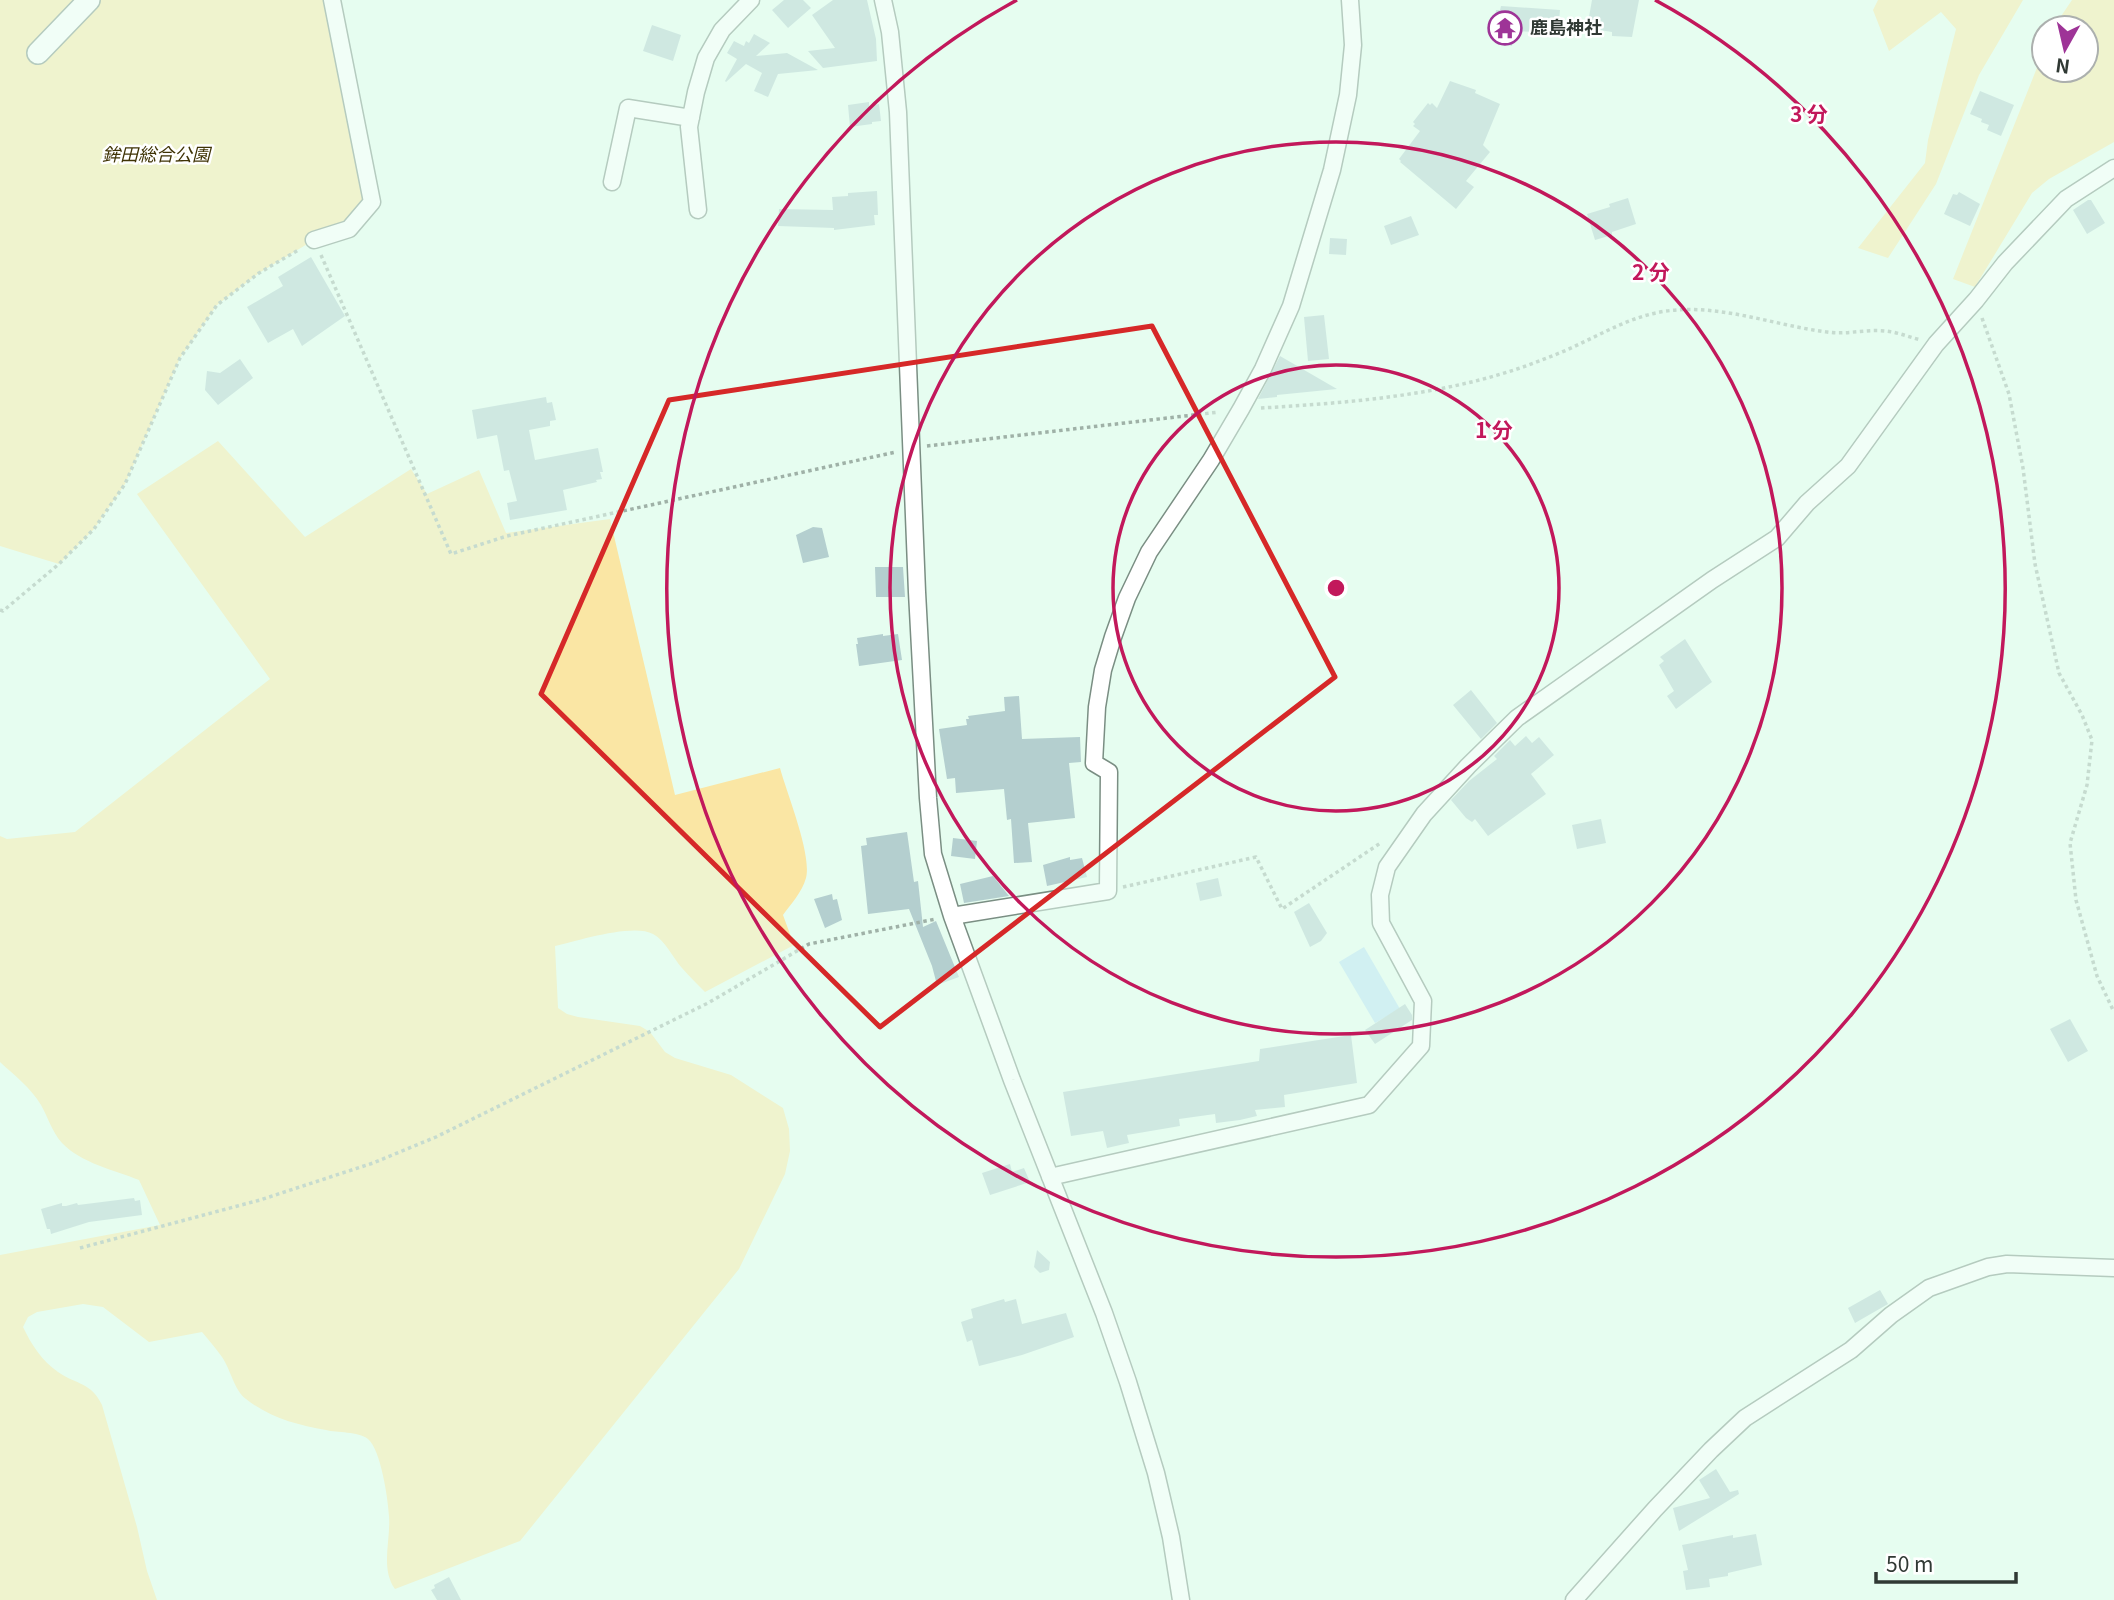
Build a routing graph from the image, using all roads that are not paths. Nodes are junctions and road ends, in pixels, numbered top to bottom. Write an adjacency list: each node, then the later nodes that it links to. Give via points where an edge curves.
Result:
1 (89, 0): 6 (street)
2 (332, 0): 11 (street, via 372,202 349,229)
3 (751, 0): 7 (street, via 722,30 706,58)
4 (883, 0): 12 (street, via 898,113 928,798 933,854)
5 (1350, 0): 12 (street, via 1348,95 1332,170 1284,324 1211,460 1149,552 1108,652 1097,707 1094,762 1109,772 1108,891)
6 (38, 53)
7 (691, 118): 9 (street, via 628,108); 10 (street)
8 (2114, 168): 13 (street, via 2066,199 2005,263 1936,344 1848,466 1777,538 1517,718 1424,814 1387,867 1380,895 1381,923 1423,1001 1421,1046 1370,1105)
9 (612, 182)
10 (698, 210)
11 (314, 240)
12 (952, 916): 13 (street)
13 (1050, 1177): 15 (street, via 1143,1428 1171,1537)
14 (2114, 1268): 16 (street, via 2007,1264 1928,1289 1851,1350 1745,1418)
15 (1181, 1600)
16 (1574, 1600)

